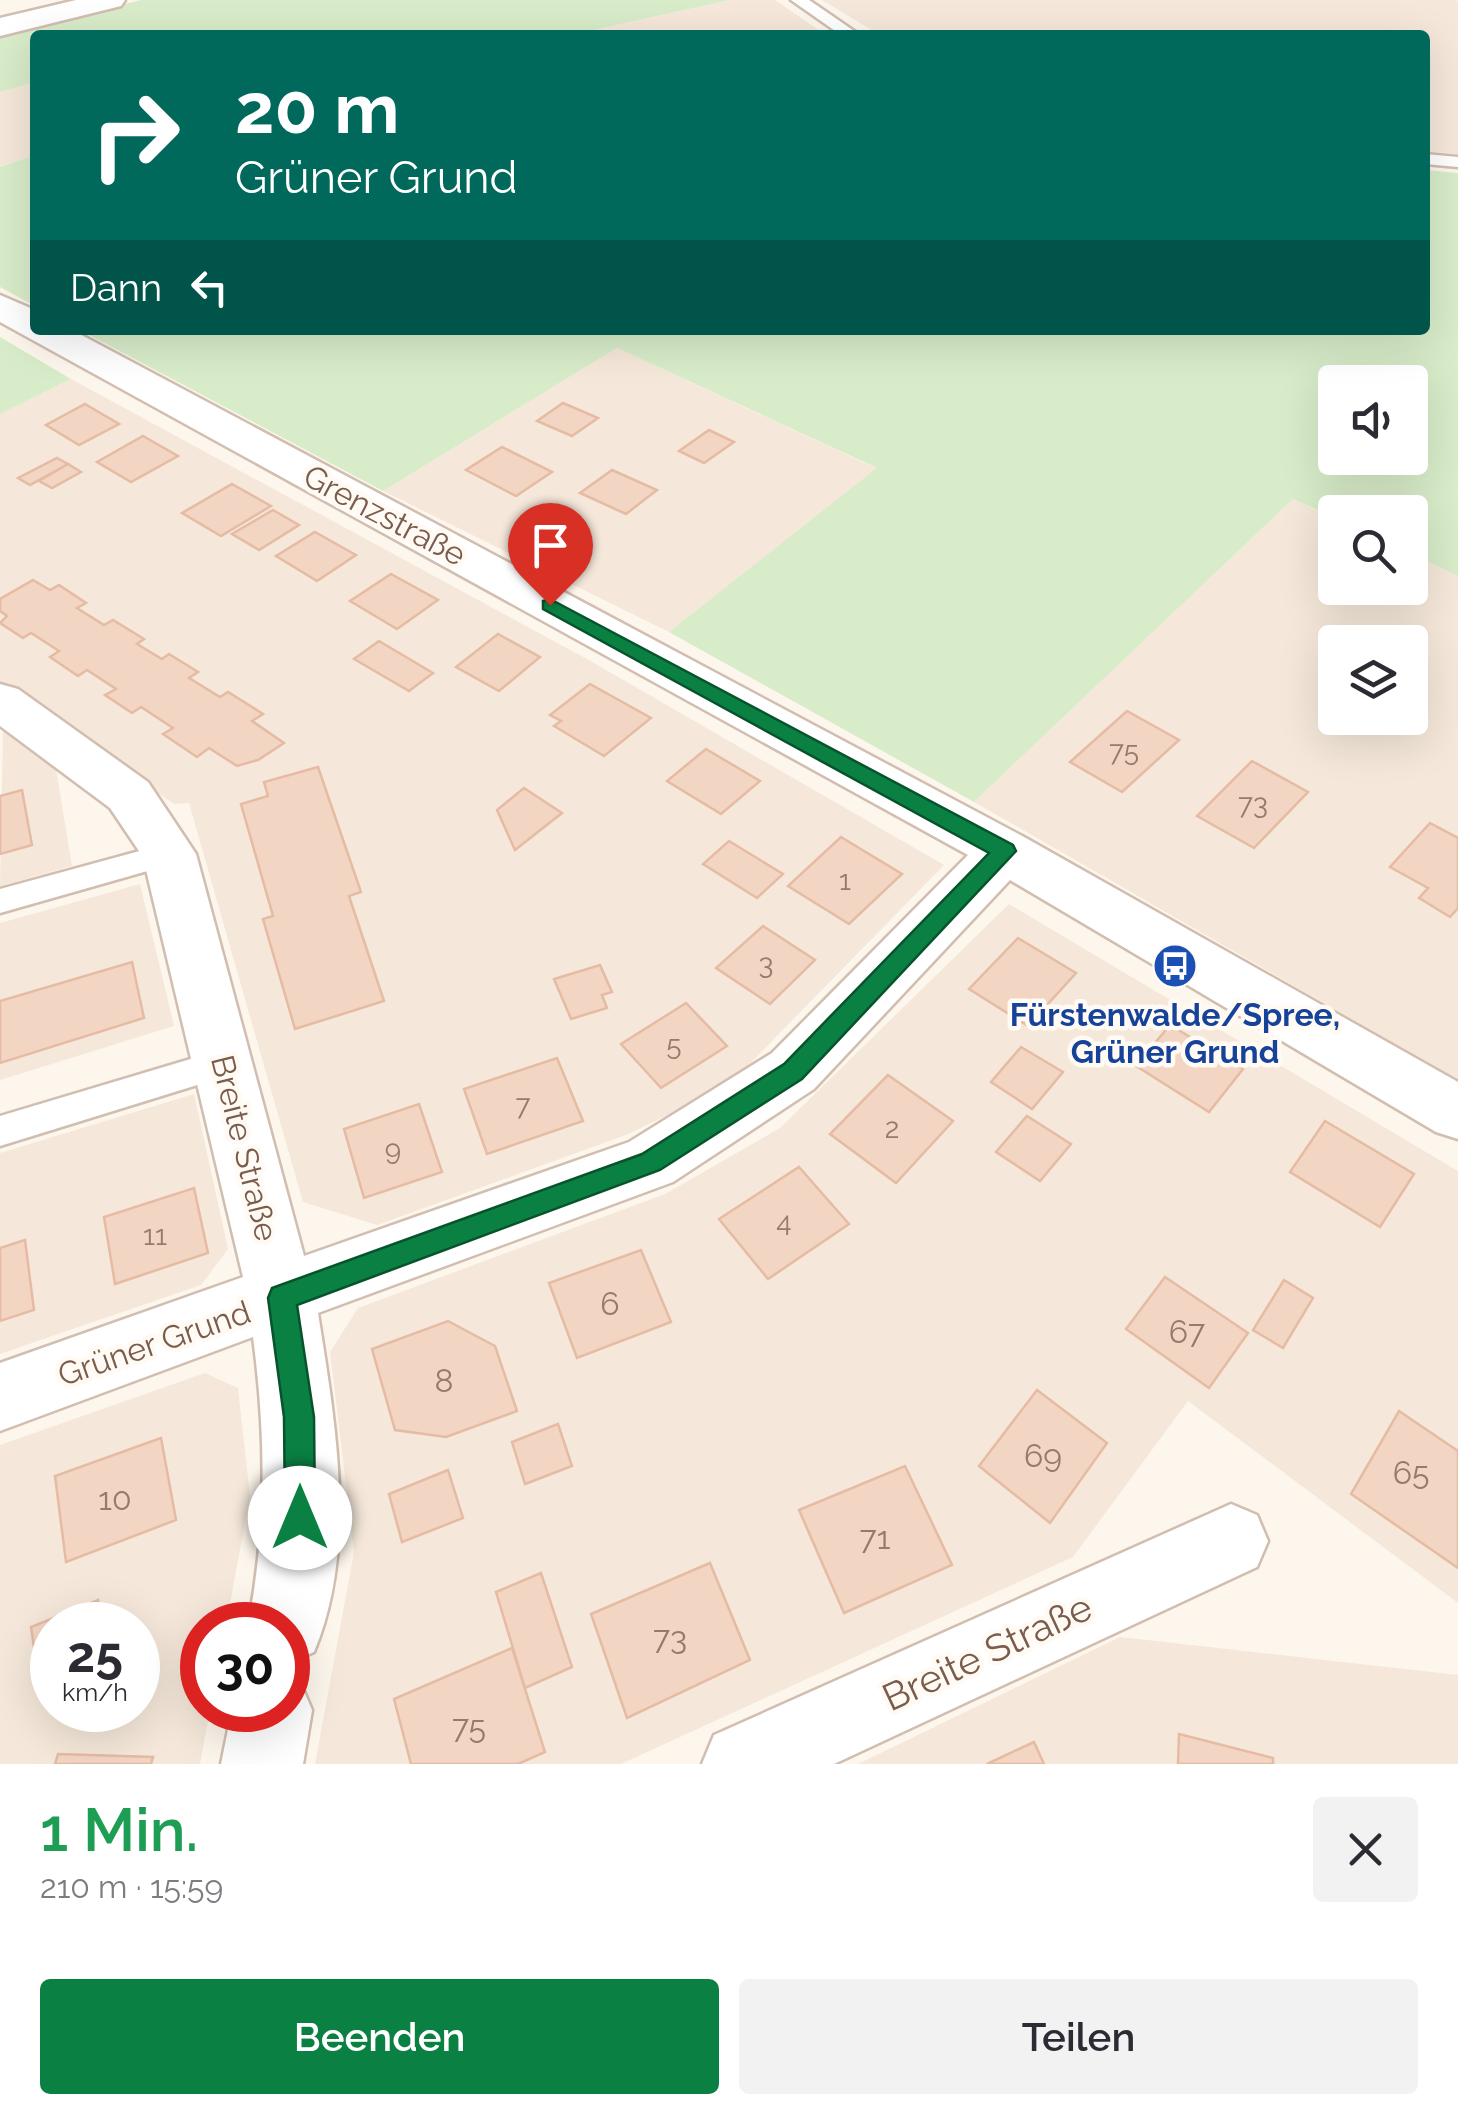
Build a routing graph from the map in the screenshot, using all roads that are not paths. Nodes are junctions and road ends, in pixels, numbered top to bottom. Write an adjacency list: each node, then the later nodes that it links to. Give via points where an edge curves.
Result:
1 (111, 0): 3 (street)
2 (798, 0): 4 (lane)
3 (0, 27)
4 (844, 30)
5 (1430, 159): 6 (lane)
6 (1458, 162)
7 (0, 306): 8 (street)
8 (30, 323)
9 (52, 335): 11 (street, Grenzstraße)
10 (0, 701): 12 (street, Breite Straße, via 129,795)
11 (1005, 851): 15 (street, Grenzstraße); 17 (street, Grüner Grund, via 793,1072 651,1162)
12 (168, 854): 13 (lane); 14 (street, Breite Straße)
13 (0, 901)
14 (224, 1063): 16 (lane); 17 (street, Breite Straße)
15 (1458, 1113)
16 (0, 1131)
17 (282, 1298): 18 (street, Grüner Grund); 20 (street, Breite Straße, via 299,1417 300,1551)
18 (0, 1397)
19 (1231, 1541): 23 (street, Breite Straße)
20 (291, 1602)
21 (268, 1732): 22 (street)
22 (262, 1764)
23 (743, 1764)

